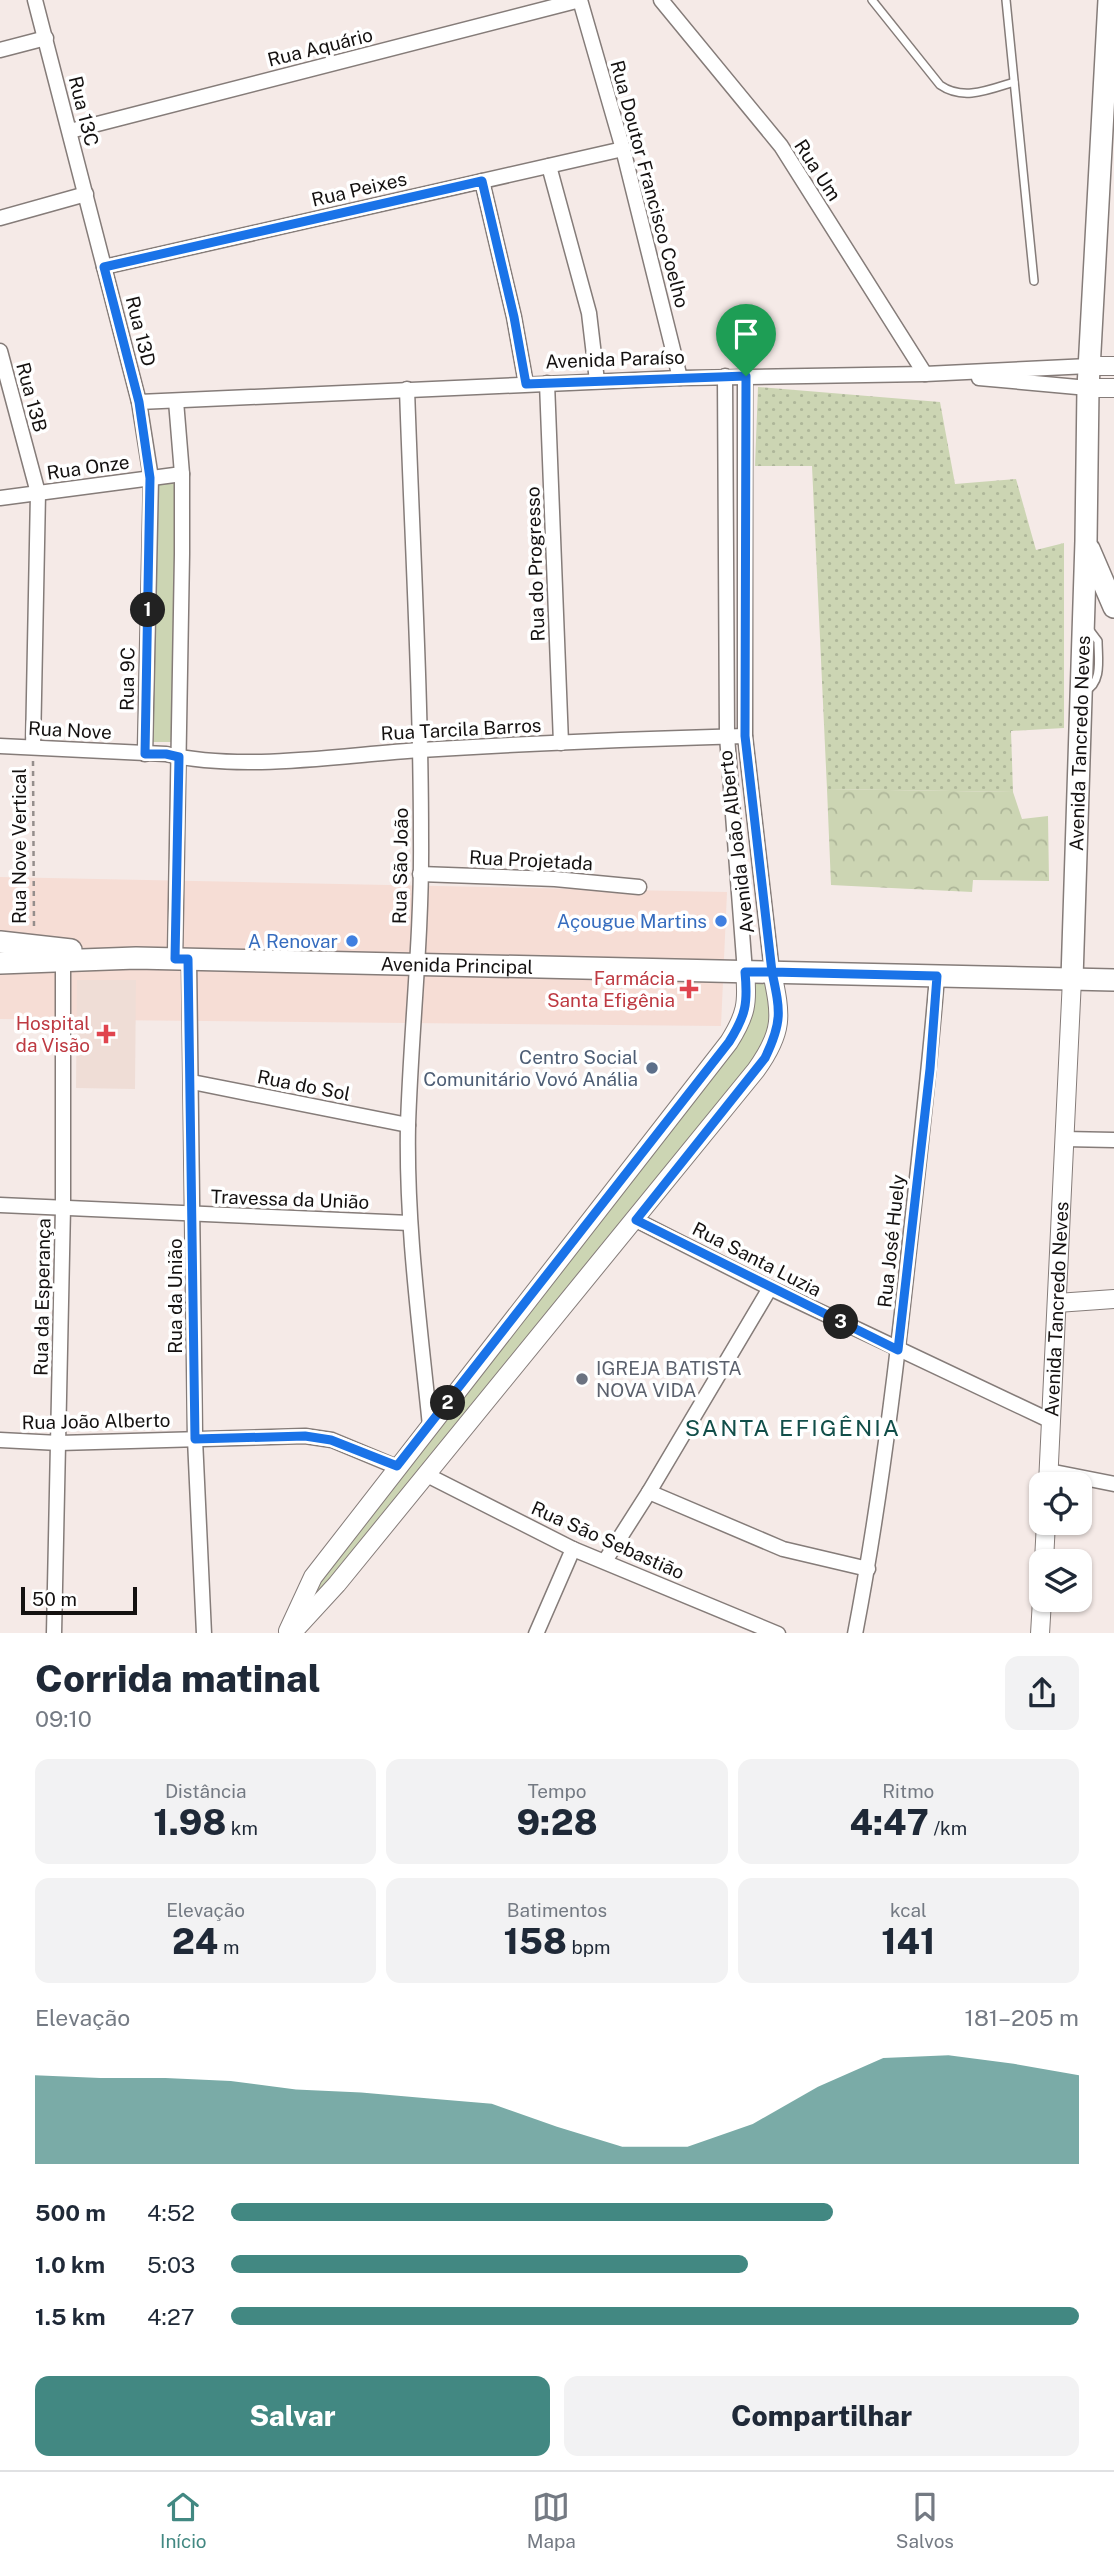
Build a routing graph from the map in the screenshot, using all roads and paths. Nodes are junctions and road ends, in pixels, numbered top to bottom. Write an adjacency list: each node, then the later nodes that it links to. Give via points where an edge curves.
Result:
1 (35, 0): 7 (street, Rua 13C)
2 (580, 0): 10 (street, Rua Aquário); 11 (street, Rua Doutor Francisco Coelho)
3 (661, 0): 21 (street, Rua Um, via 781,146)
4 (872, 0): 9 (lane, via 940,85 952,93 975,93)
5 (1006, 0): 9 (lane)
6 (1109, 0): 19 (main road, Avenida Tancredo Neves)
7 (46, 38): 8 (street); 10 (street, Rua 13C)
8 (0, 50)
9 (1014, 82): 17 (lane)
10 (70, 131): 14 (street, Rua 13C)
11 (623, 149): 12 (street, Rua Peixes); 24 (street, Rua Doutor Francisco Coelho)
12 (549, 166): 13 (street, Rua Peixes); 25 (street, via 589,313)
13 (482, 181): 16 (street, Rua Peixes); 27 (street)
14 (86, 194): 15 (street); 16 (street, Rua 13D)
15 (0, 218)
16 (104, 267): 32 (street, Rua 13D)
17 (1034, 281)
18 (0, 351): 35 (street, Rua 13B)
19 (1089, 366): 20 (street, Avenida Paraíso); 21 (street, Avenida Paraíso); 28 (main road, Avenida Tancredo Neves)
20 (1114, 366)
21 (925, 374): 23 (street, Avenida Paraíso); 28 (street, Avenida Paraíso)
22 (725, 376): 23 (street, Avenida Paraíso); 24 (street, Avenida Paraíso); 40 (street, Avenida João Alberto)
23 (746, 376): 41 (street, Avenida João Alberto)
24 (680, 378): 25 (street, Avenida Paraíso)
25 (597, 381): 26 (street, Avenida Paraíso)
26 (547, 383): 27 (street, Avenida Paraíso); 42 (street, Rua do Progresso)
27 (526, 384): 30 (street, Avenida Paraíso)
28 (1088, 388): 29 (street, Avenida Paraíso); 37 (main road, Avenida Tancredo Neves)
29 (1114, 388)
30 (407, 389): 31 (street, Avenida Paraíso); 45 (street, Rua São João)
31 (176, 401): 32 (street, Avenida Paraíso); 33 (street, Rua da União)
32 (139, 402): 34 (street, Rua 13D)
33 (182, 474): 34 (street, Rua Onze); 47 (street, Rua da União)
34 (150, 478): 35 (street, Rua Onze); 46 (street, Rua 9C)
35 (38, 494): 36 (street, Rua Onze); 44 (street, Rua 13B)
36 (0, 498)
37 (1086, 541): 38 (main road); 39 (main road, Avenida Tancredo Neves)
38 (1114, 606): 39 (main road, via 1096,602)
39 (1084, 617): 60 (main road, Avenida Tancredo Neves)
40 (727, 736): 41 (street, Rua Tarcila Barros); 42 (street, Rua Tarcila Barros); 57 (street, Avenida João Alberto)
41 (745, 736): 58 (street, Avenida João Alberto)
42 (561, 743): 45 (street, Rua Tarcila Barros)
43 (0, 746): 44 (street, Rua Nove)
44 (33, 747): 46 (street, Rua Nove); 51 (path, Rua Nove Vertical)
45 (420, 750): 47 (street, Rua Tarcila Barros, via 249,761); 48 (street, Rua São João)
46 (145, 754): 47 (street, Rua Nove)
47 (179, 757): 53 (street, Rua da União)
48 (420, 874): 49 (street, Rua Projetada); 56 (street, Rua São João)
49 (639, 887)
50 (0, 942): 51 (main road, Avenida Principal)
51 (34, 945): 52 (main road, Avenida Principal)
52 (136, 958): 53 (main road, Avenida Principal); 54 (main road, Avenida Principal)
53 (182, 959): 56 (main road, Avenida Principal); 62 (street, Rua da União)
54 (63, 961): 55 (main road, Avenida Principal); 67 (street, Rua da Esperança)
55 (0, 963)
56 (418, 964): 57 (main road, Avenida Principal); 63 (street, Rua São João)
57 (745, 972): 58 (main road, Avenida Principal); 76 (street, Avenida João Alberto, via 746,1009 729,1042)
58 (772, 972): 59 (main road, Avenida Principal); 69 (street, Avenida João Alberto, via 780,1010 765,1058)
59 (937, 976): 60 (main road, Avenida Principal); 74 (street, Rua José Huely)
60 (1072, 979): 61 (main road, Avenida Principal); 64 (street, Avenida Tancredo Neves)
61 (1114, 980)
62 (192, 1082): 63 (street, Rua do Sol); 68 (street, Rua da União)
63 (408, 1125): 70 (street, Rua São João)
64 (1064, 1139): 65 (street); 73 (street, Avenida Tancredo Neves)
65 (1114, 1140)
66 (0, 1205): 67 (street, Travessa da União)
67 (63, 1207): 68 (street, Travessa da União); 79 (street, Rua da Esperança)
68 (193, 1214): 70 (street, Travessa da União); 77 (street, Rua da União)
69 (636, 1220): 71 (street, Rua Santa Luzia); 82 (street, Avenida João Alberto)
70 (410, 1223): 76 (street, Rua São João)
71 (770, 1288): 74 (street, Rua Santa Luzia); 85 (street)
72 (1114, 1299): 73 (street)
73 (1057, 1303): 75 (street, Avenida Tancredo Neves)
74 (898, 1350): 75 (street, Rua Santa Luzia); 88 (street, Rua José Huely)
75 (1051, 1421): 81 (street, Avenida Tancredo Neves)
76 (430, 1426): 80 (street, Avenida João Alberto)
77 (195, 1439): 79 (street, Rua João Alberto); 80 (street, Rua João Alberto, via 305,1436 357,1449); 91 (street, Rua da União)
78 (0, 1440): 79 (street, Rua João Alberto)
79 (59, 1443): 90 (street, Rua da Esperança)
80 (397, 1466): 92 (street, Avenida João Alberto, via 313,1577)
81 (1049, 1472)
82 (425, 1474): 86 (street, Rua São Sebastião); 92 (street, Avenida João Alberto, via 337,1584)
83 (1092, 1482): 84 (street)
84 (1114, 1484)
85 (649, 1492): 87 (street); 88 (street, via 783,1549)
86 (573, 1549): 87 (street, Rua São Sebastião); 93 (street)
87 (605, 1561): 94 (street, Rua São Sebastião)
88 (868, 1569): 95 (street, Rua José Huely)
89 (1041, 1612): 96 (street)
90 (54, 1633)
91 (204, 1633)
92 (288, 1633)
93 (536, 1633)
94 (778, 1633)
95 (855, 1633)
96 (1040, 1633)

